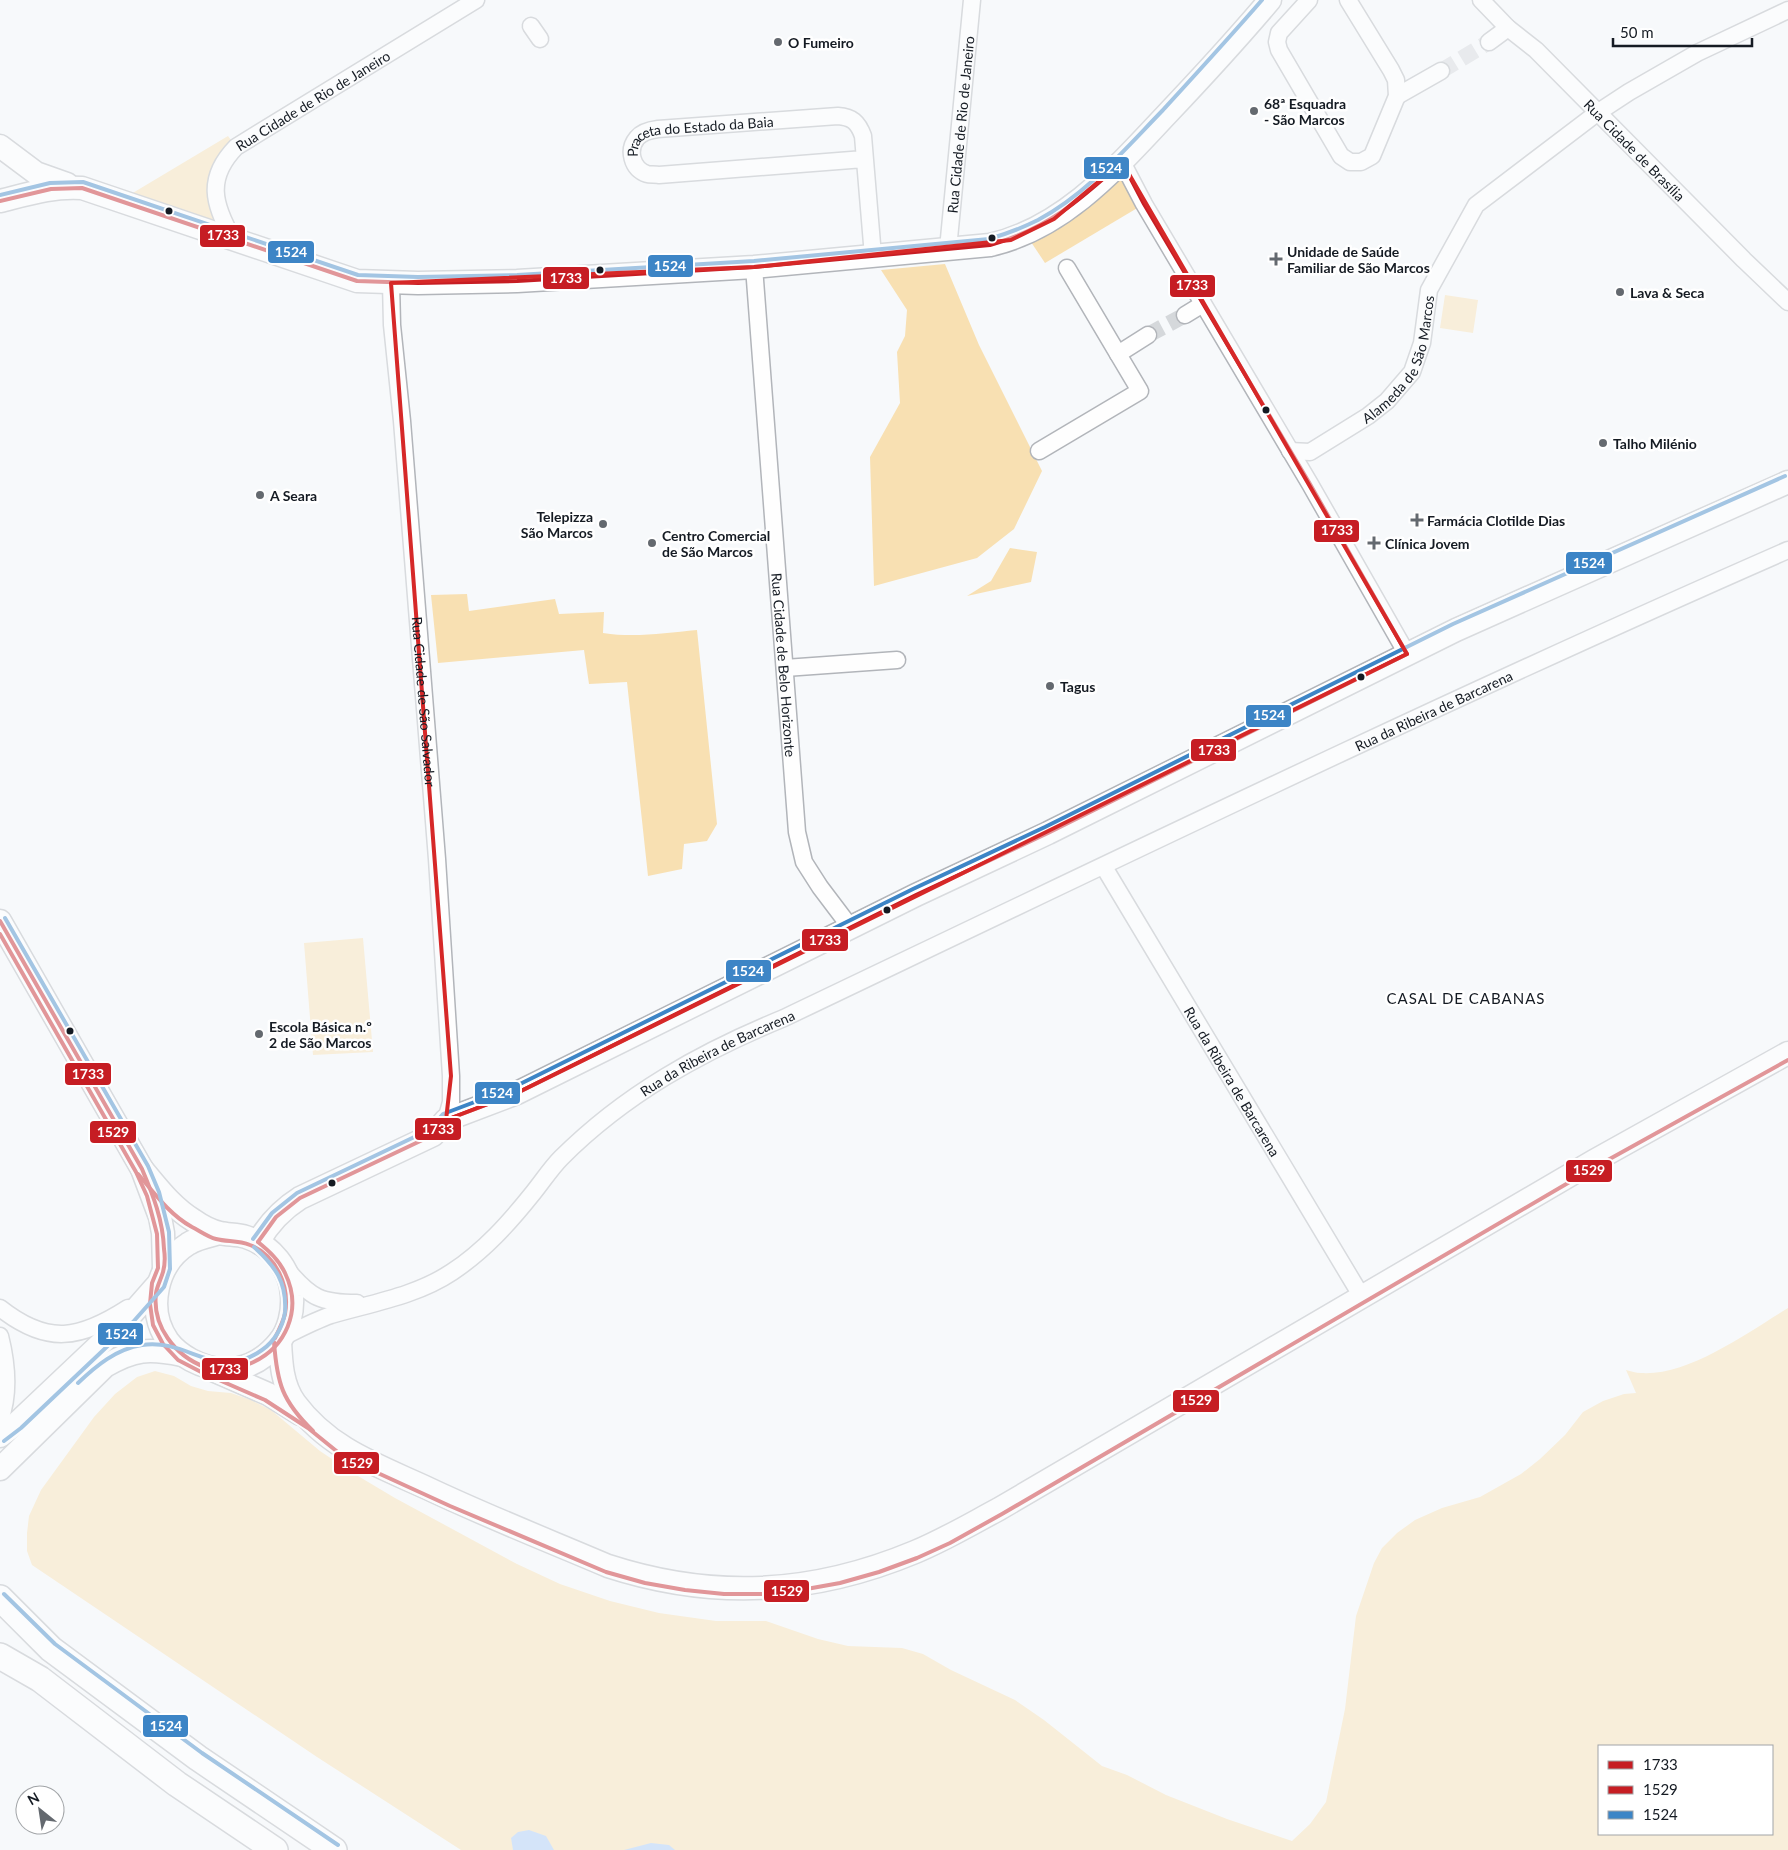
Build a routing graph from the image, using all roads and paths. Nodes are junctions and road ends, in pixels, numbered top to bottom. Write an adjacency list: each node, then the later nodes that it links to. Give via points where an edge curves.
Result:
1 (476, 0): 18 (street, Rua Cidade de Rio de Janeiro, via 236,147 219,169 216,182 218,208)
2 (972, 0): 19 (street, Rua Cidade de Rio de Janeiro)
3 (1270, 0): 15 (street)
4 (1309, 0): 11 (street, via 1279,33 1277,42 1283,59 1341,156 1350,162 1361,162 1372,156)
5 (1348, 0): 11 (street, via 1391,70 1396,80)
6 (1481, 0): 8 (street, Rua Cidade de Brasília)
7 (1788, 10): 12 (street, Alameda de São Marcos, via 1697,53)
8 (1508, 28): 9 (street); 12 (street, Rua Cidade de Brasília, via 1536,50)
9 (1489, 42)
10 (1441, 71): 11 (street)
11 (1397, 96)
12 (1597, 113): 24 (street, Rua Cidade de Brasília); 30 (street, Alameda de São Marcos, via 1476,205 1429,290 1422,342 1412,372 1387,401 1310,452)
13 (0, 146): 16 (street, via 36,174)
14 (864, 159): 14 (street, Praceta do Estado da Baia, via 860,127 847,116 658,129 637,137 631,154 639,170 659,175); 20 (street, Praceta do Estado da Baia)
15 (1122, 162): 19 (street, via 1088,194 1038,229 990,245); 25 (street)
16 (82, 188): 17 (street, via 48,188); 18 (street)
17 (0, 201)
18 (233, 239): 23 (street, via 357,281)
19 (948, 249): 20 (street)
20 (873, 256): 21 (street)
21 (754, 267): 23 (street, via 517,281); 35 (street, Rua Cidade de Belo Horizonte)
22 (1067, 268): 28 (street)
23 (390, 282): 40 (street, Rua Cidade de São Salvador, via 437,859 452,1088)
24 (1788, 302)
25 (1203, 304): 26 (street); 30 (street)
26 (1184, 315)
27 (1148, 335): 28 (street)
28 (1118, 354): 29 (street, via 1140,391)
29 (1039, 451)
30 (1290, 451): 33 (street)
31 (1788, 482): 33 (street)
32 (1788, 550): 36 (street, Rua da Ribeira de Barcarena, via 1318,763)
33 (1407, 654): 38 (street)
34 (897, 660): 35 (street)
35 (785, 668): 38 (street, Rua Cidade de Belo Horizonte, via 799,846 804,862)
36 (1104, 866): 46 (street, Rua da Ribeira de Barcarena); 47 (street, Rua da Ribeira de Barcarena, via 749,1032 663,1078 593,1128 559,1160 507,1224 468,1260 430,1284)
37 (0, 921): 41 (street)
38 (851, 928): 40 (street, via 516,1093)
39 (1788, 1052): 46 (street)
40 (446, 1120): 43 (street, via 432,1135 300,1198 268,1225)
41 (142, 1169): 42 (street, via 180,1212); 45 (street, via 163,1233)
42 (220, 1233): 43 (street); 45 (street, via 188,1244 174,1255)
43 (258, 1242): 44 (street)
44 (282, 1264): 47 (street, Rua da Ribeira de Barcarena, via 300,1286 321,1299 336,1303); 50 (street, via 292,1292 292,1308)
45 (156, 1283): 48 (street, via 106,1322 66,1334 40,1331); 51 (street, via 159,1323 168,1341); 55 (street, via 129,1317)
46 (1362, 1297): 54 (street, via 953,1534 874,1566 828,1580 786,1587 700,1587 608,1566 348,1452)
47 (377, 1303): 50 (street, Rua da Ribeira de Barcarena, via 330,1316)
48 (0, 1308)
49 (0, 1336): 53 (street, via 7,1379)
50 (281, 1339): 52 (street, via 265,1356 246,1366 218,1370); 54 (street, via 286,1388)
51 (182, 1355): 52 (street); 56 (street, via 160,1350 141,1351 124,1355 105,1366)
52 (205, 1367): 54 (street, via 268,1394)
53 (0, 1420)
54 (312, 1423)
55 (0, 1436)
56 (0, 1469)
57 (0, 1598): 60 (main road, via 52,1649 198,1758)
58 (0, 1656): 59 (main road, via 40,1679 177,1784)
59 (275, 1850)
60 (334, 1850)

